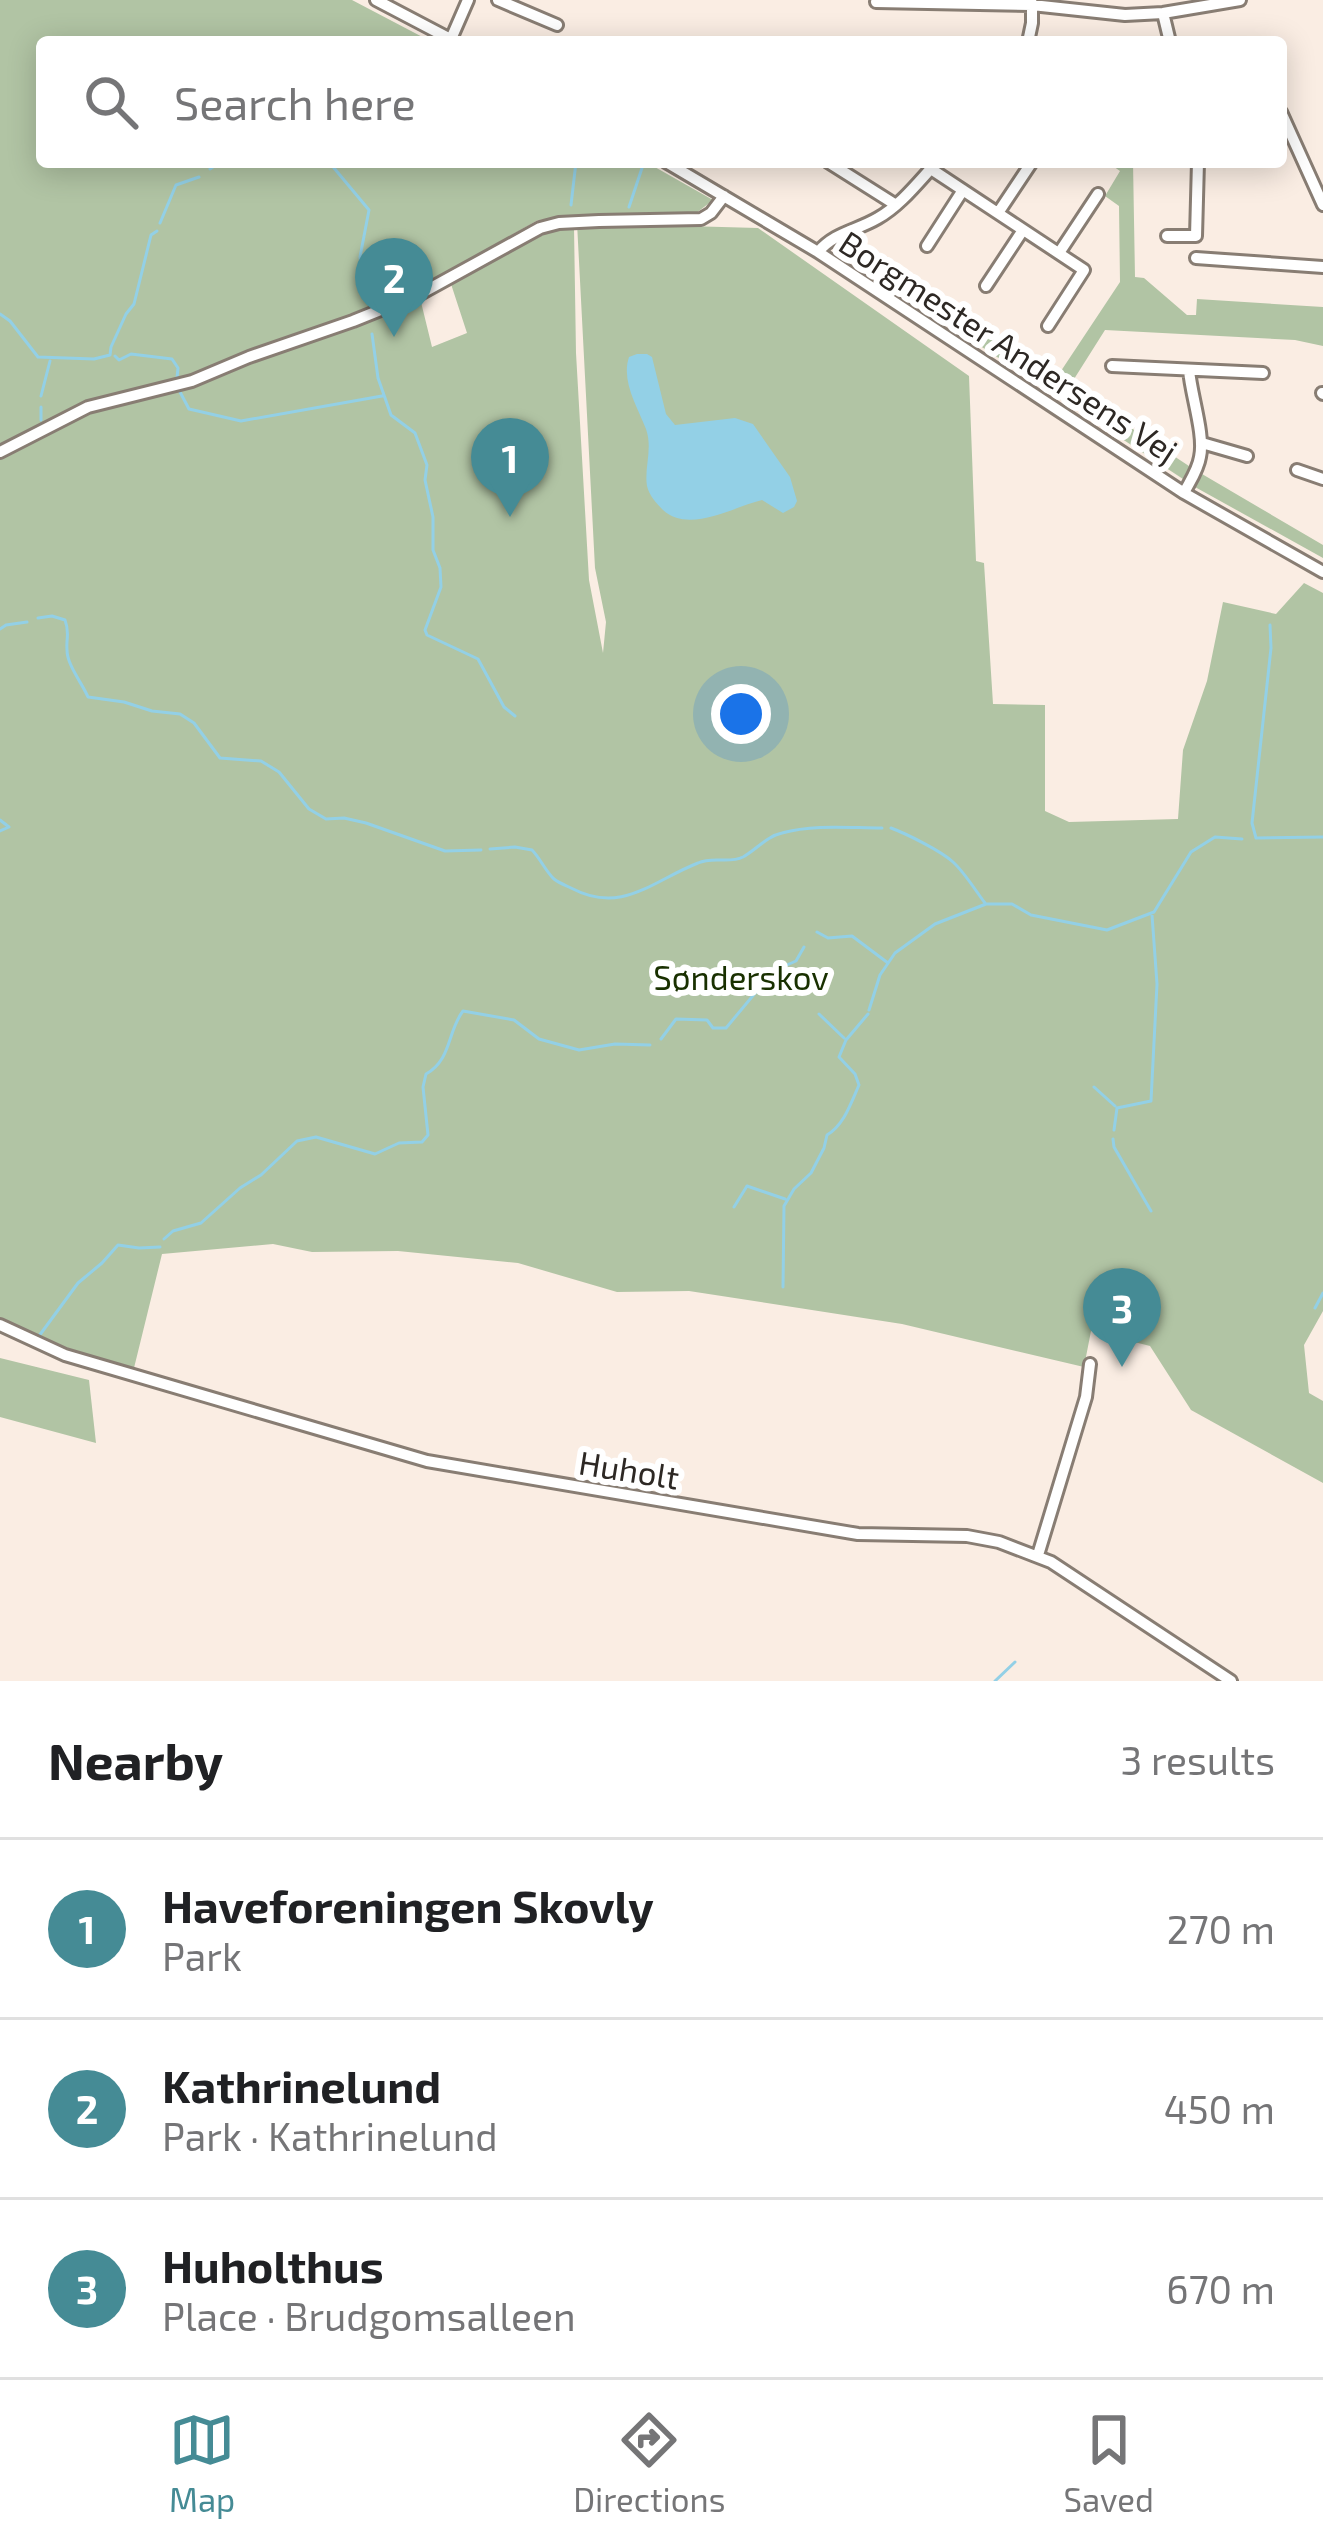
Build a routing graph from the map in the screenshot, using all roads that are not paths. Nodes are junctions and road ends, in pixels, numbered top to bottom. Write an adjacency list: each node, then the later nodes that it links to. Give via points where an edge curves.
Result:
1 (376, 0): 10 (street)
2 (468, 0): 11 (street)
3 (498, 0): 9 (street)
4 (1240, 0): 8 (street)
5 (876, 2): 6 (street)
6 (1032, 3): 7 (street); 12 (street)
7 (1079, 5): 8 (street)
8 (1163, 13): 13 (street)
9 (557, 25)
10 (444, 36)
11 (455, 36)
12 (1029, 36)
13 (1169, 36)
14 (1287, 125): 25 (street)
15 (676, 168): 23 (street, Borgmester Andersens Vej)
16 (837, 168): 24 (street)
17 (931, 168): 24 (street)
18 (937, 168): 21 (street)
19 (1027, 168): 26 (street)
20 (1198, 168): 28 (street, via 1196,236)
21 (963, 190): 26 (street); 29 (street)
22 (1098, 194): 31 (street)
23 (724, 196): 30 (street, Borgmester Andersens Vej); 40 (street, via 701,219 540,228 420,294 192,381 88,406)
24 (896, 205): 30 (street)
25 (1323, 205)
26 (998, 213): 27 (street)
27 (1023, 230): 31 (street); 34 (street)
28 (1167, 236)
29 (927, 246)
30 (818, 252): 44 (street, Borgmester Andersens Vej)
31 (1059, 253): 35 (street, via 1084,270)
32 (1196, 260): 33 (street)
33 (1323, 267)
34 (986, 286)
35 (1048, 326)
36 (1112, 366): 37 (street)
37 (1189, 370): 38 (street); 39 (street)
38 (1263, 373)
39 (1202, 443): 41 (street); 44 (street)
40 (0, 452)
41 (1247, 456)
42 (1297, 470): 43 (street)
43 (1323, 479)
44 (1184, 493): 45 (street, Borgmester Andersens Vej)
45 (1323, 572)
46 (0, 1325): 48 (street, Huholt, via 65,1355 427,1461 858,1534 968,1536)
47 (1090, 1364): 48 (street)
48 (1038, 1555): 49 (street, Huholt)
49 (1231, 1681)

